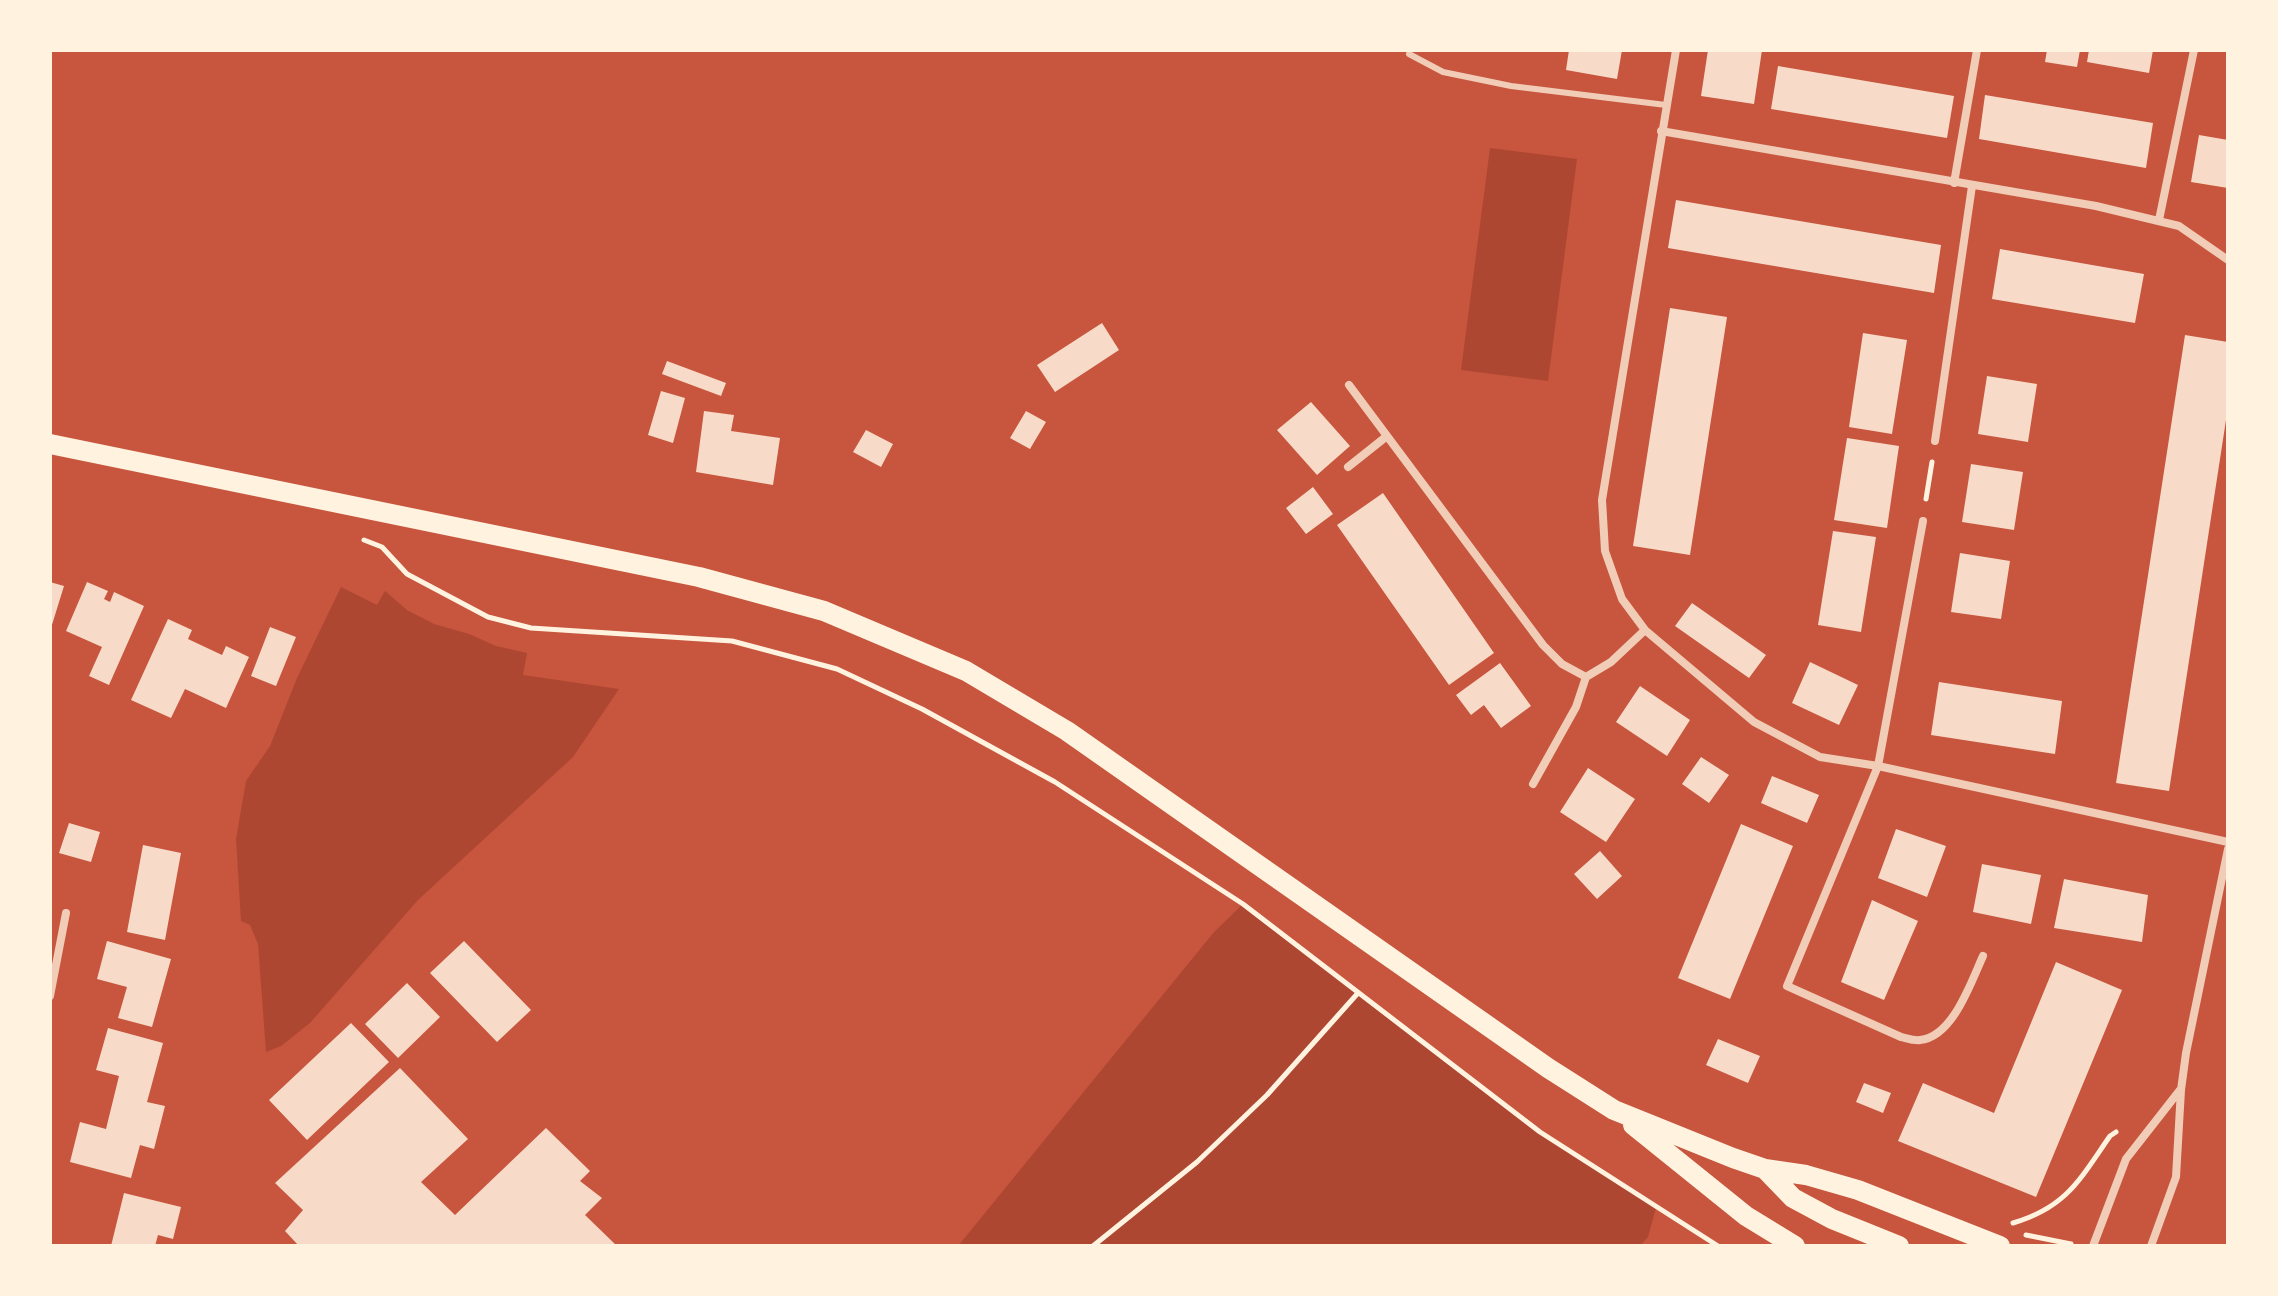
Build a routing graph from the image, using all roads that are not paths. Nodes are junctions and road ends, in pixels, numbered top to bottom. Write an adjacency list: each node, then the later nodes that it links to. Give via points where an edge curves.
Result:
1 (1676, 50): 5 (street)
2 (1977, 50): 7 (street)
3 (2194, 50): 9 (street)
4 (1409, 54): 5 (lane, via 1443,72 1511,86)
5 (1666, 105): 6 (street)
6 (1661, 131): 7 (street); 17 (street, via 1602,500 1605,551 1622,599)
7 (1954, 183): 8 (street)
8 (1972, 186): 9 (street); 13 (street)
9 (2159, 220): 10 (street, via 2179,226)
10 (2228, 260)
11 (1349, 385): 12 (street)
12 (1387, 436): 15 (street); 18 (street, via 1543,645)
13 (1935, 441)
14 (50, 444): 27 (main road, via 699,577 824,611 966,671 1067,731)
15 (1348, 467)
16 (1923, 521): 19 (street)
17 (1645, 630): 18 (street); 19 (street, via 1754,722 1820,757)
18 (1586, 677): 20 (street, via 1576,707)
19 (1878, 766): 21 (street); 24 (street, via 1787,986 1901,1037 1920,1040 1935,1035 1950,1020)
20 (1533, 784)
21 (2228, 842)
22 (2228, 849): 26 (street)
23 (66, 913): 25 (street)
24 (1983, 956)
25 (50, 996)
26 (2181, 1090): 32 (street, via 2126,1159); 33 (street, via 2176,1177)
27 (1614, 1110): 28 (main road); 29 (main road, via 1746,1216)
28 (1765, 1169): 30 (main road, via 1793,1198); 31 (main road, via 1858,1190)
29 (1795, 1246)
30 (1899, 1246)
31 (2000, 1246)
32 (2093, 1246)
33 (2151, 1246)

